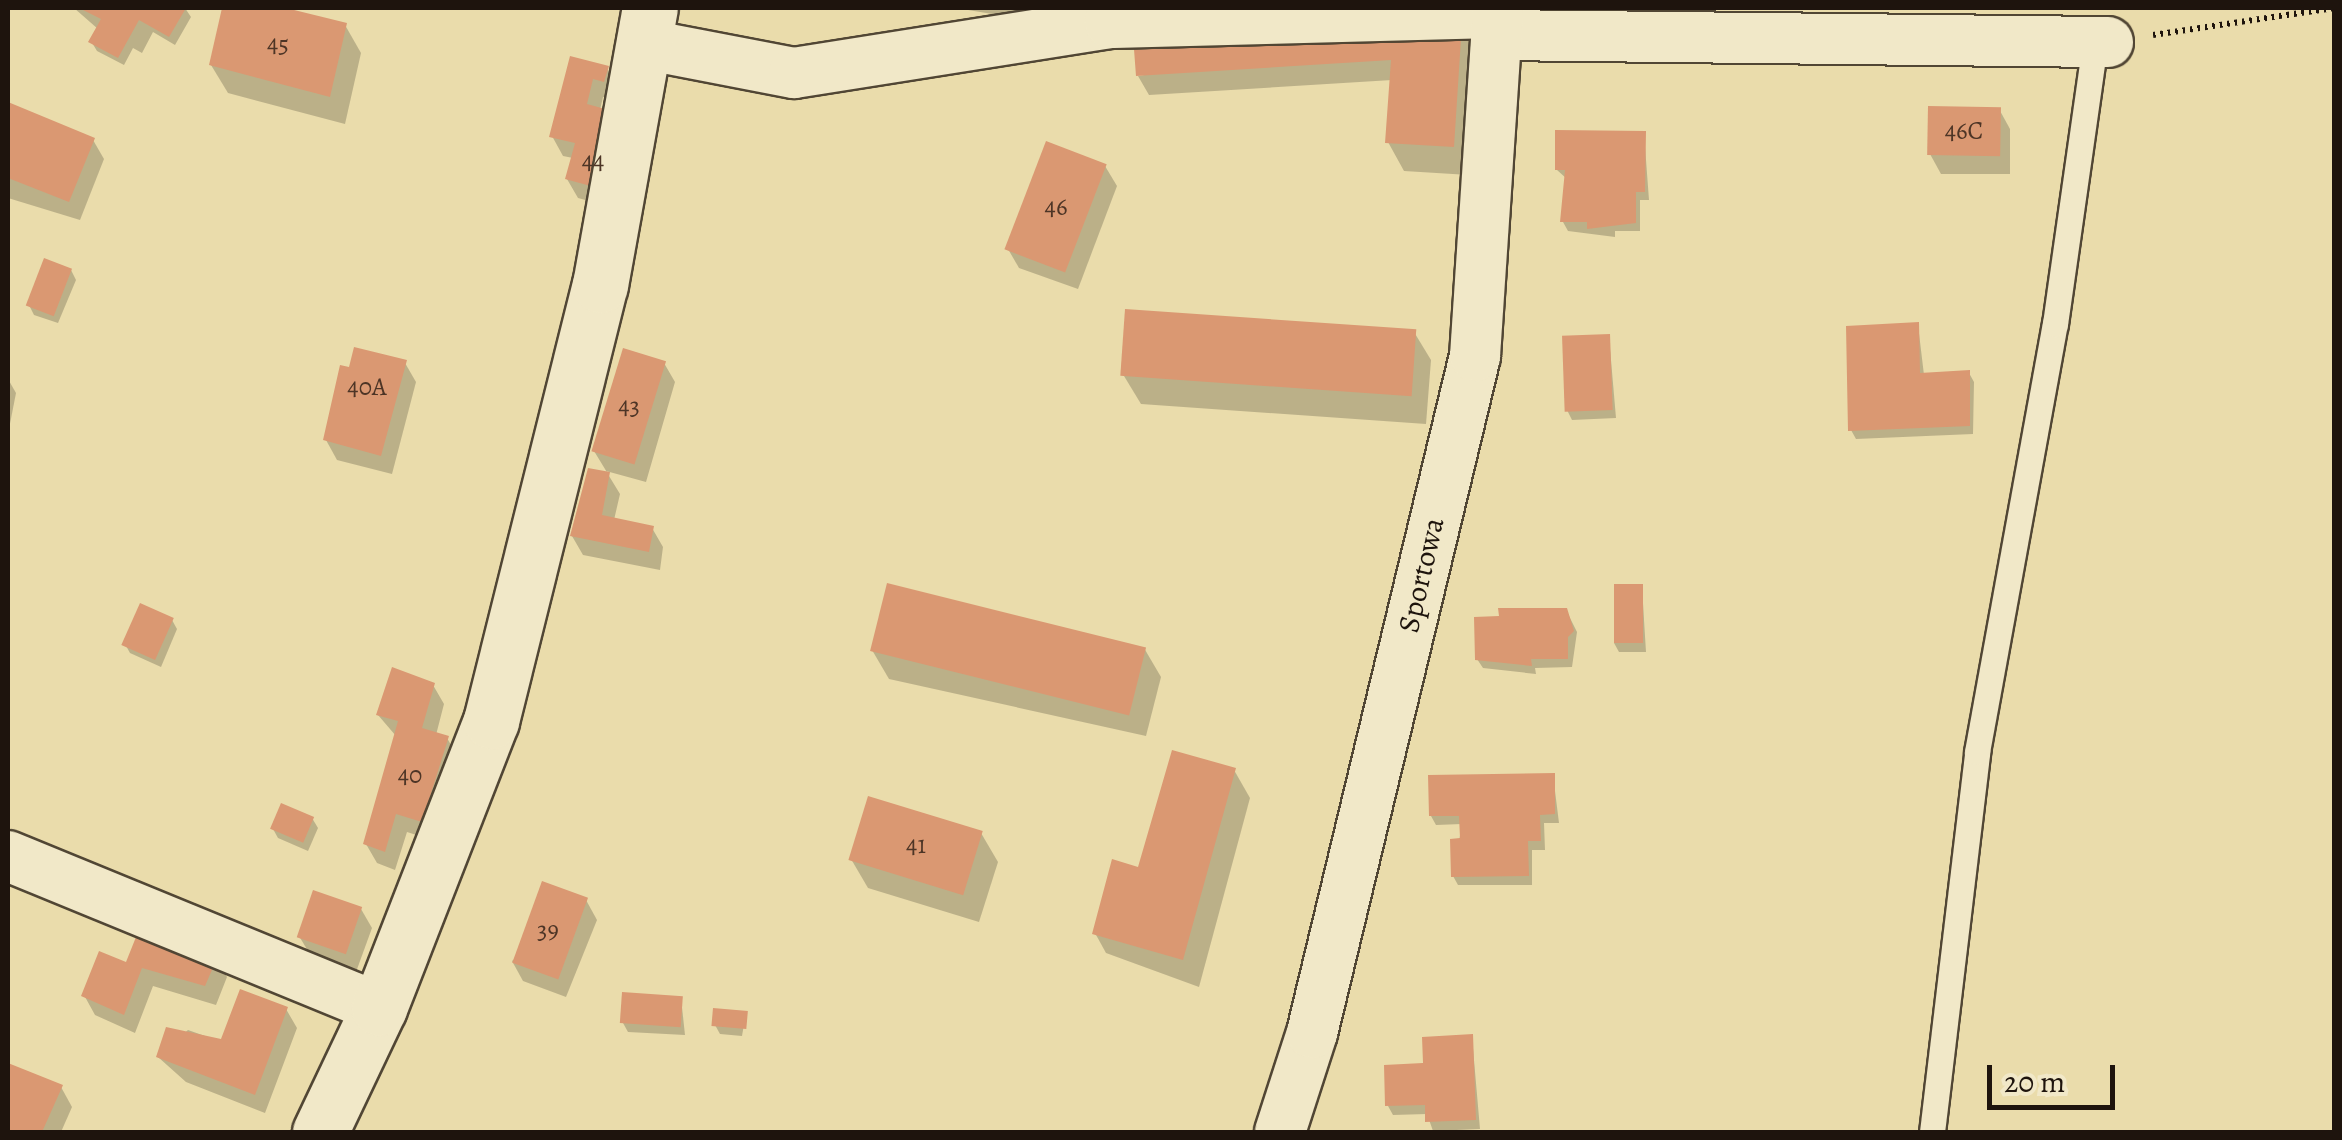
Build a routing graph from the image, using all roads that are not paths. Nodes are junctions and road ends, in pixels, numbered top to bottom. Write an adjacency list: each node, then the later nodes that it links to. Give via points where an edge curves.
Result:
1 (1497, 19): 2 (street, via 1110,23 794,72); 3 (street); 7 (street, Sportowa, via 1475,356 1312,1033)
2 (646, 26): 5 (street, via 600,285 491,720)
3 (2102, 42): 8 (lane, via 1977,752)
4 (8, 856): 5 (street)
5 (379, 1008): 6 (street)
6 (320, 1132)
7 (1280, 1132)
8 (1932, 1132)

